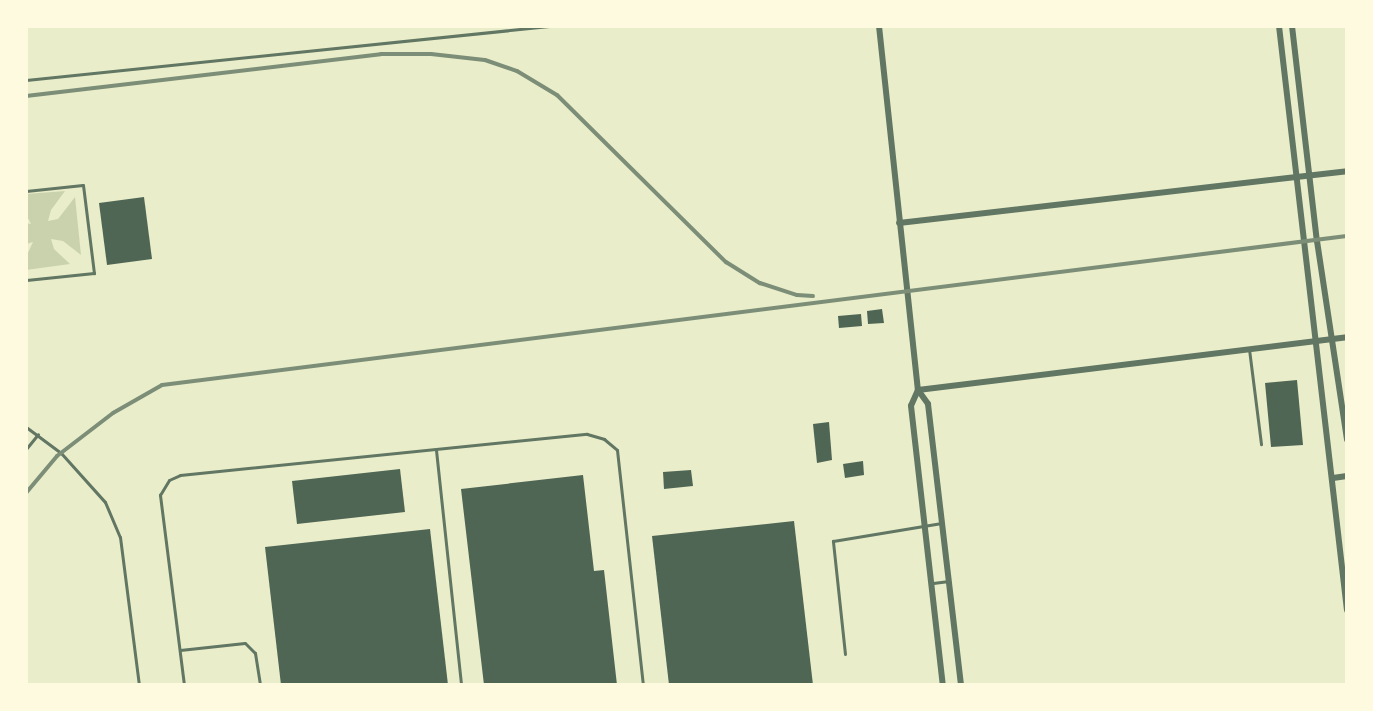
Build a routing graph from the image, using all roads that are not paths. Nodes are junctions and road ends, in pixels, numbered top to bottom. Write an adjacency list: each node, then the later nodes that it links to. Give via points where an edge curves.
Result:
1 (549, 26): 7 (lane)
2 (879, 26): 12 (street)
3 (1279, 26): 6 (street)
4 (1292, 26): 5 (street)
5 (1296, 64): 6 (street); 10 (street)
6 (1283, 65): 9 (street)
7 (26, 80)
8 (1347, 171): 10 (street)
9 (1296, 175): 10 (street); 12 (street); 16 (street)
10 (1309, 175): 15 (street)
11 (26, 191): 13 (lane, via 83,185 94,273)
12 (899, 223): 18 (street)
13 (26, 280)
14 (1347, 337): 15 (street)
15 (1333, 338): 16 (street); 21 (street)
16 (1316, 340): 17 (street); 26 (street)
17 (1248, 348): 18 (street); 22 (lane)
18 (918, 390): 27 (street, via 928,404); 28 (street, via 911,406)
19 (26, 427): 20 (lane)
20 (38, 434): 23 (lane); 35 (lane, via 105,502 120,537)
21 (1347, 440)
22 (1261, 444)
23 (26, 449)
24 (436, 449): 33 (lane, via 169,480 160,495); 38 (lane); 39 (lane, via 587,434 617,450)
25 (1347, 476): 26 (street)
26 (1333, 478): 31 (street)
27 (942, 523): 28 (lane); 29 (street)
28 (925, 526): 30 (street); 34 (lane, via 833,541)
29 (949, 581): 30 (lane); 41 (street)
30 (932, 583): 40 (street)
31 (1346, 601): 32 (street)
32 (1347, 610)
33 (179, 650): 36 (lane); 37 (lane, via 245,643 255,653)
34 (845, 654)
35 (139, 685)
36 (184, 685)
37 (260, 685)
38 (461, 685)
39 (643, 685)
40 (943, 685)
41 (961, 685)

